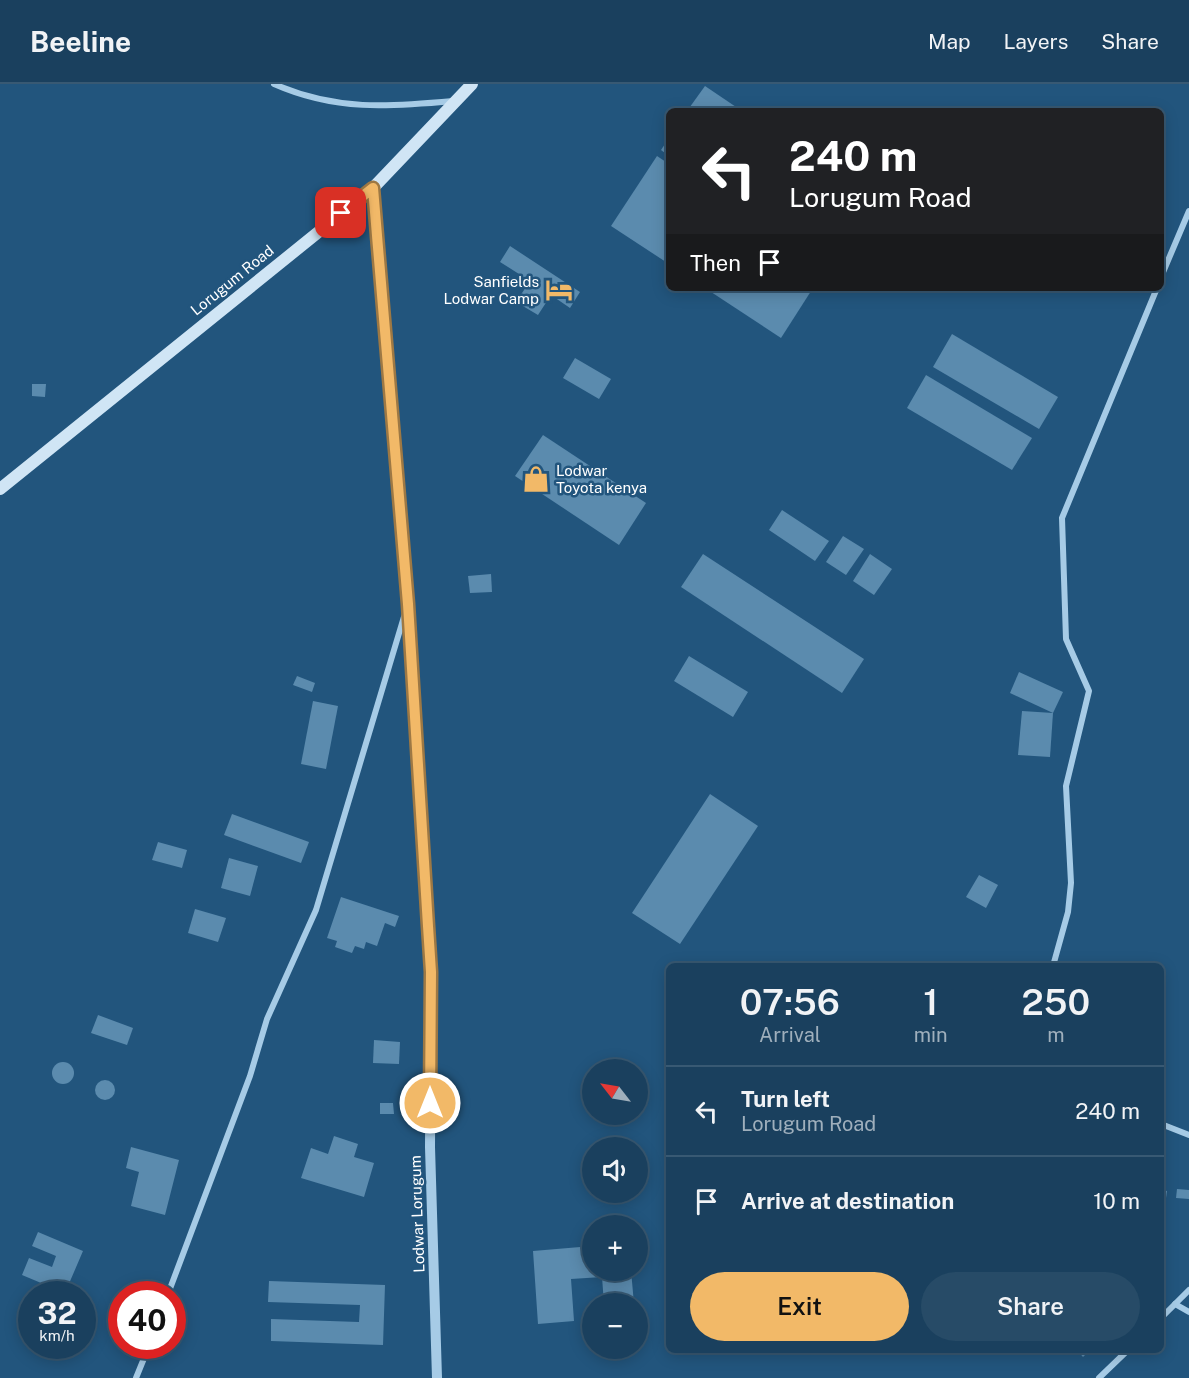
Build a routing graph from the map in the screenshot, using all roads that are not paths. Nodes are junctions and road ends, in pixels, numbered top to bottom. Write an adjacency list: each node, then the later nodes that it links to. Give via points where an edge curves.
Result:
1 (274, 84): 3 (street, via 332,103 386,108)
2 (472, 84): 3 (main road, Lorugum Road)
3 (457, 100): 4 (main road, Lorugum Road)
4 (373, 188): 8 (main road, Lorugum Road); 9 (street, Lodwar Lorugum)
5 (1189, 211): 6 (street)
6 (1164, 271)
7 (1155, 291): 10 (street, via 1062,518 1066,639 1089,691 1066,786 1071,883 1068,912)
8 (0, 489)
9 (408, 604): 13 (street, via 316,910 267,1019 250,1076); 21 (street, Lodwar Lorugum, via 431,972 430,1147)
10 (1054, 963)
11 (1164, 1125): 12 (street)
12 (1189, 1135)
13 (173, 1281)
14 (1189, 1290): 15 (street)
15 (1175, 1304): 16 (street); 17 (street)
16 (1189, 1312)
17 (1164, 1315)
18 (1125, 1353): 22 (street)
19 (144, 1359): 20 (street)
20 (136, 1378)
21 (436, 1378)
22 (1099, 1378)

